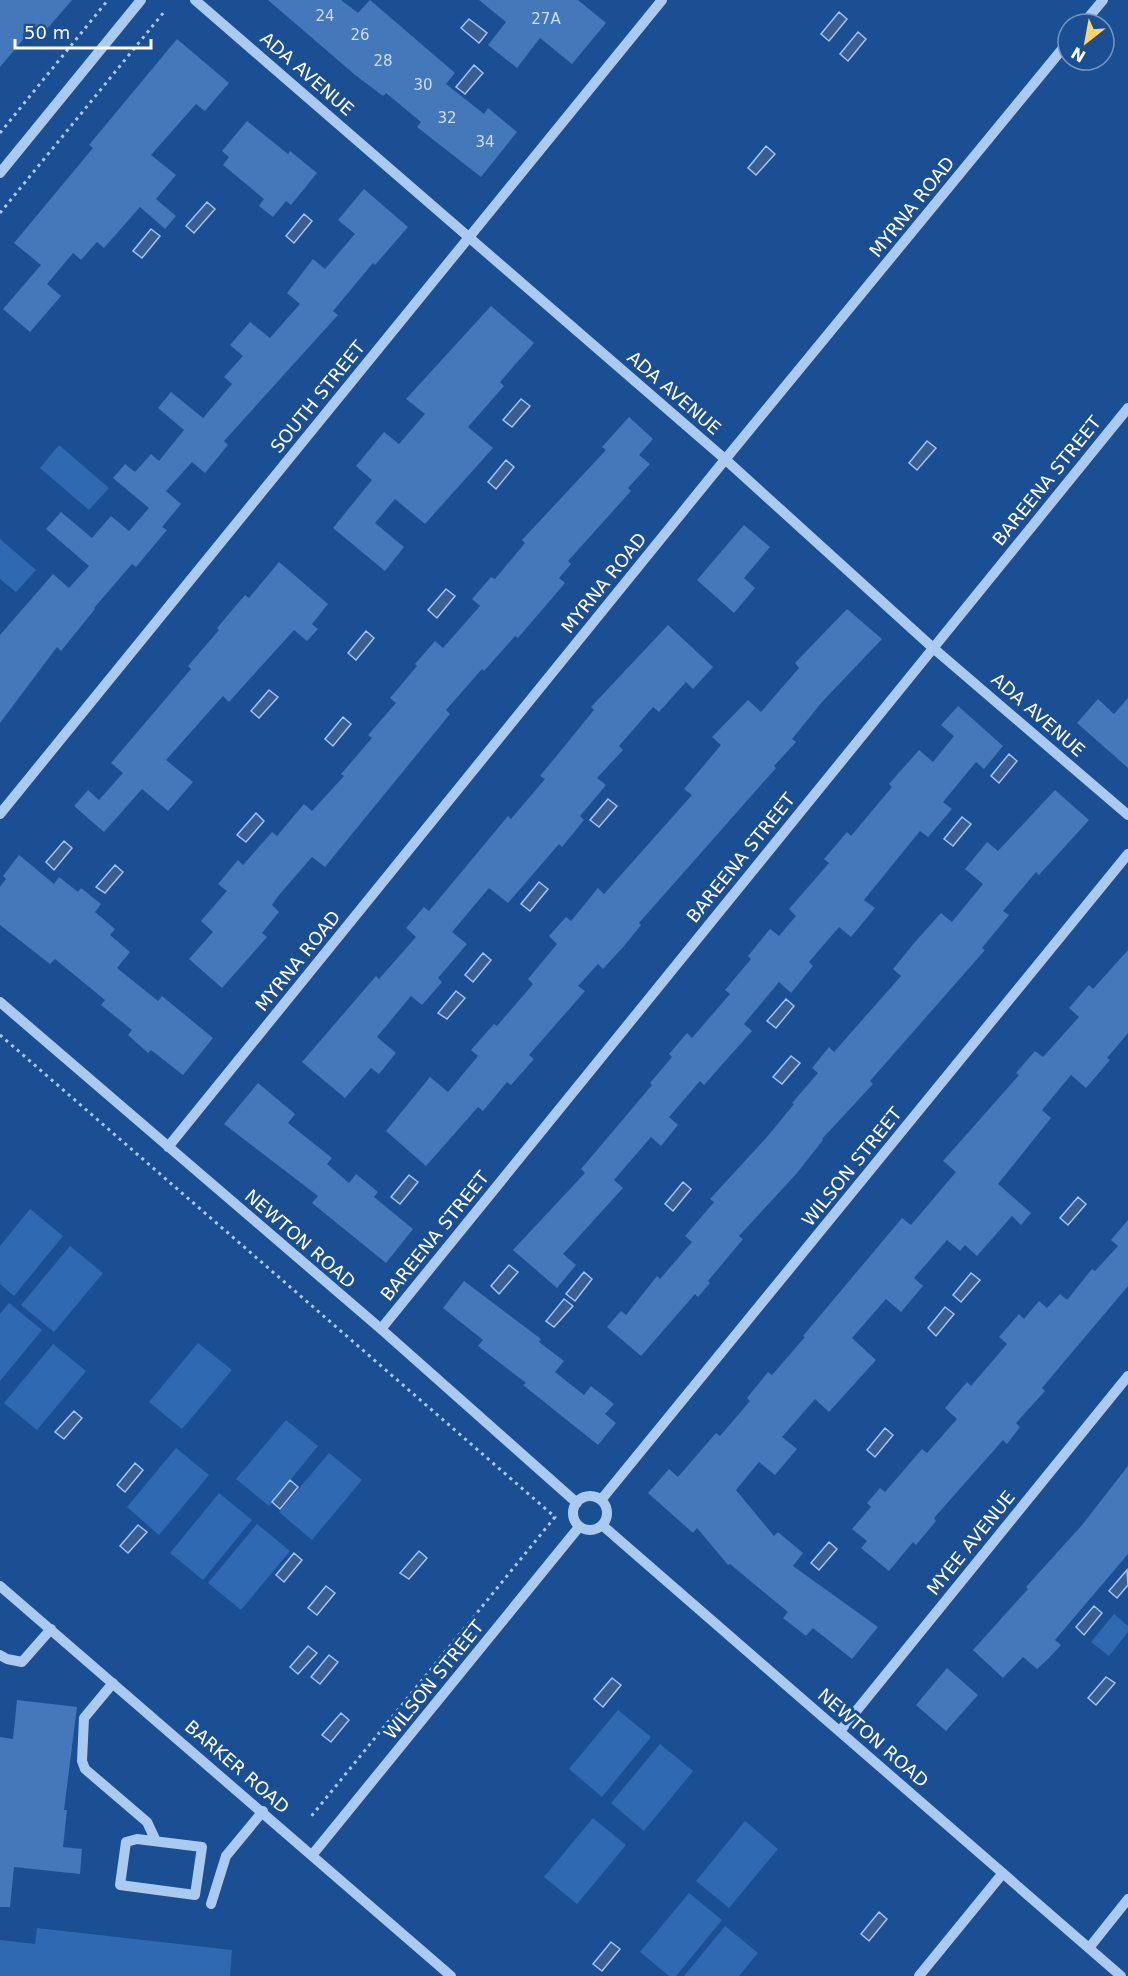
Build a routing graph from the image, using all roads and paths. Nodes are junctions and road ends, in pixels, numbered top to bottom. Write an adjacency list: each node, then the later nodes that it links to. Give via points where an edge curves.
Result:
1 (108, 0): 9 (path)
2 (141, 0): 10 (street)
3 (195, 0): 12 (street, ADA AVENUE)
4 (1103, 0): 7 (street)
5 (659, 1): 12 (street, SOUTH STREET)
6 (164, 12): 11 (path)
7 (1093, 12)
8 (1056, 57): 14 (street, MYRNA ROAD)
9 (0, 133)
10 (0, 173)
11 (0, 213)
12 (470, 237): 14 (street, ADA AVENUE); 16 (street, SOUTH STREET)
13 (1128, 408): 15 (street, BAREENA STREET)
14 (726, 460): 15 (street, ADA AVENUE); 21 (street, MYRNA ROAD)
15 (932, 646): 17 (street, ADA AVENUE); 22 (street, BAREENA STREET)
16 (0, 814)
17 (1128, 814)
18 (1128, 854): 24 (street, WILSON STREET)
19 (0, 1002): 21 (street, NEWTON ROAD)
20 (0, 1035): 34 (path, via 555,1517)
21 (168, 1148): 22 (street, NEWTON ROAD)
22 (381, 1329): 25 (street, NEWTON ROAD)
23 (1128, 1376): 32 (street, MYEE AVENUE)
24 (601, 1500): 25 (street, via 591,1496); 26 (street, via 607,1509)
25 (577, 1503): 27 (street, via 573,1513)
26 (603, 1525): 27 (street, via 589,1530); 32 (street, NEWTON ROAD)
27 (579, 1527): 36 (street, WILSON STREET)
28 (0, 1586): 29 (street, BARKER ROAD)
29 (51, 1629): 30 (street, via 22,1662); 31 (street, BARKER ROAD)
30 (0, 1655)
31 (113, 1683): 33 (street, BARKER ROAD); 35 (street, via 84,1718 82,1761 85,1769 147,1822)
32 (840, 1731): 37 (street, NEWTON ROAD)
33 (263, 1811): 36 (street, BARKER ROAD); 39 (street, via 226,1856)
34 (309, 1819)
35 (155, 1839): 35 (street, via 202,1847 195,1895 120,1885 126,1842)
36 (314, 1854): 41 (street, BARKER ROAD)
37 (1003, 1873): 40 (street, NEWTON ROAD); 42 (street)
38 (1128, 1899): 40 (street)
39 (212, 1904)
40 (1089, 1948): 43 (street, NEWTON ROAD)
41 (452, 1976)
42 (919, 1976)
43 (1121, 1976)

